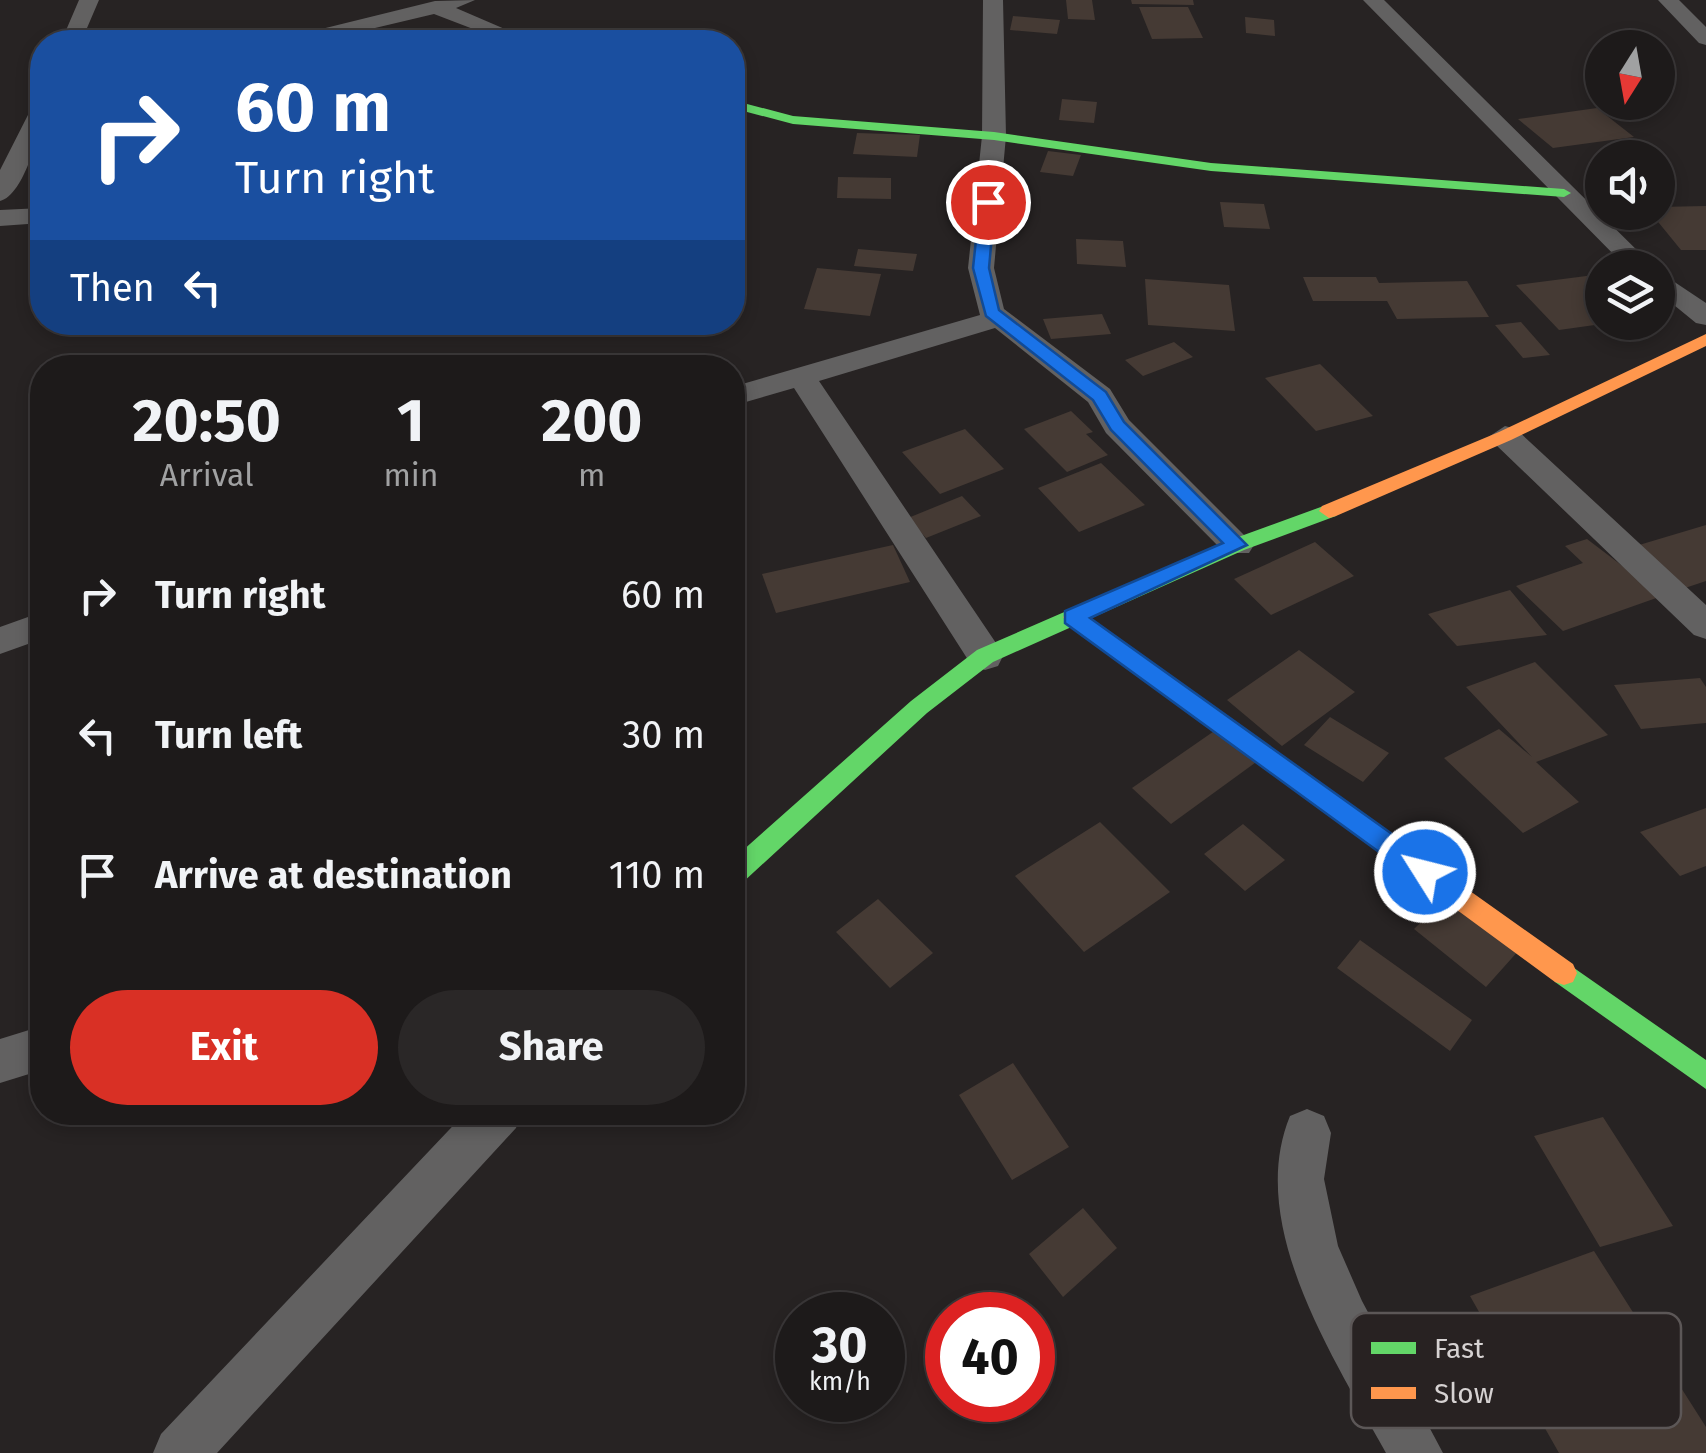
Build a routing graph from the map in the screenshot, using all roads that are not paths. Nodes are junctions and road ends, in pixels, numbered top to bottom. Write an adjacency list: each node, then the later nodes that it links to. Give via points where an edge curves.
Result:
1 (88, 0): 7 (street)
2 (465, 0): 6 (street)
3 (993, 0): 13 (street)
4 (1373, 0): 14 (street)
5 (1668, 0): 10 (street)
6 (435, 7): 8 (street); 9 (street)
7 (76, 30)
8 (341, 30)
9 (494, 30)
10 (1706, 40)
11 (745, 107): 13 (street, via 792,120)
12 (30, 133): 15 (street)
13 (994, 136): 14 (street, via 1210,167); 21 (street, via 981,268)
14 (1564, 193): 18 (street)
15 (0, 194)
16 (30, 217): 17 (street)
17 (0, 218)
18 (1623, 250)
19 (1675, 292): 20 (street)
20 (1706, 317)
21 (997, 320): 23 (street); 26 (street, via 1100,396 1117,426)
22 (1706, 339): 25 (street)
23 (801, 376): 24 (street); 31 (street)
24 (745, 393)
25 (1505, 436): 26 (street); 28 (street)
26 (1237, 545): 27 (street)
27 (1073, 617): 31 (street); 35 (street)
28 (1706, 626)
29 (30, 630): 30 (street)
30 (0, 641)
31 (985, 656): 32 (street, via 878,742)
32 (745, 864)
33 (30, 1052): 34 (street)
34 (0, 1061)
35 (1706, 1076)
36 (487, 1125): 40 (street)
37 (1307, 1134): 38 (street, via 1300,1180 1314,1244)
38 (1351, 1334)
39 (1402, 1428): 41 (street)
40 (180, 1453)
41 (1416, 1453)

